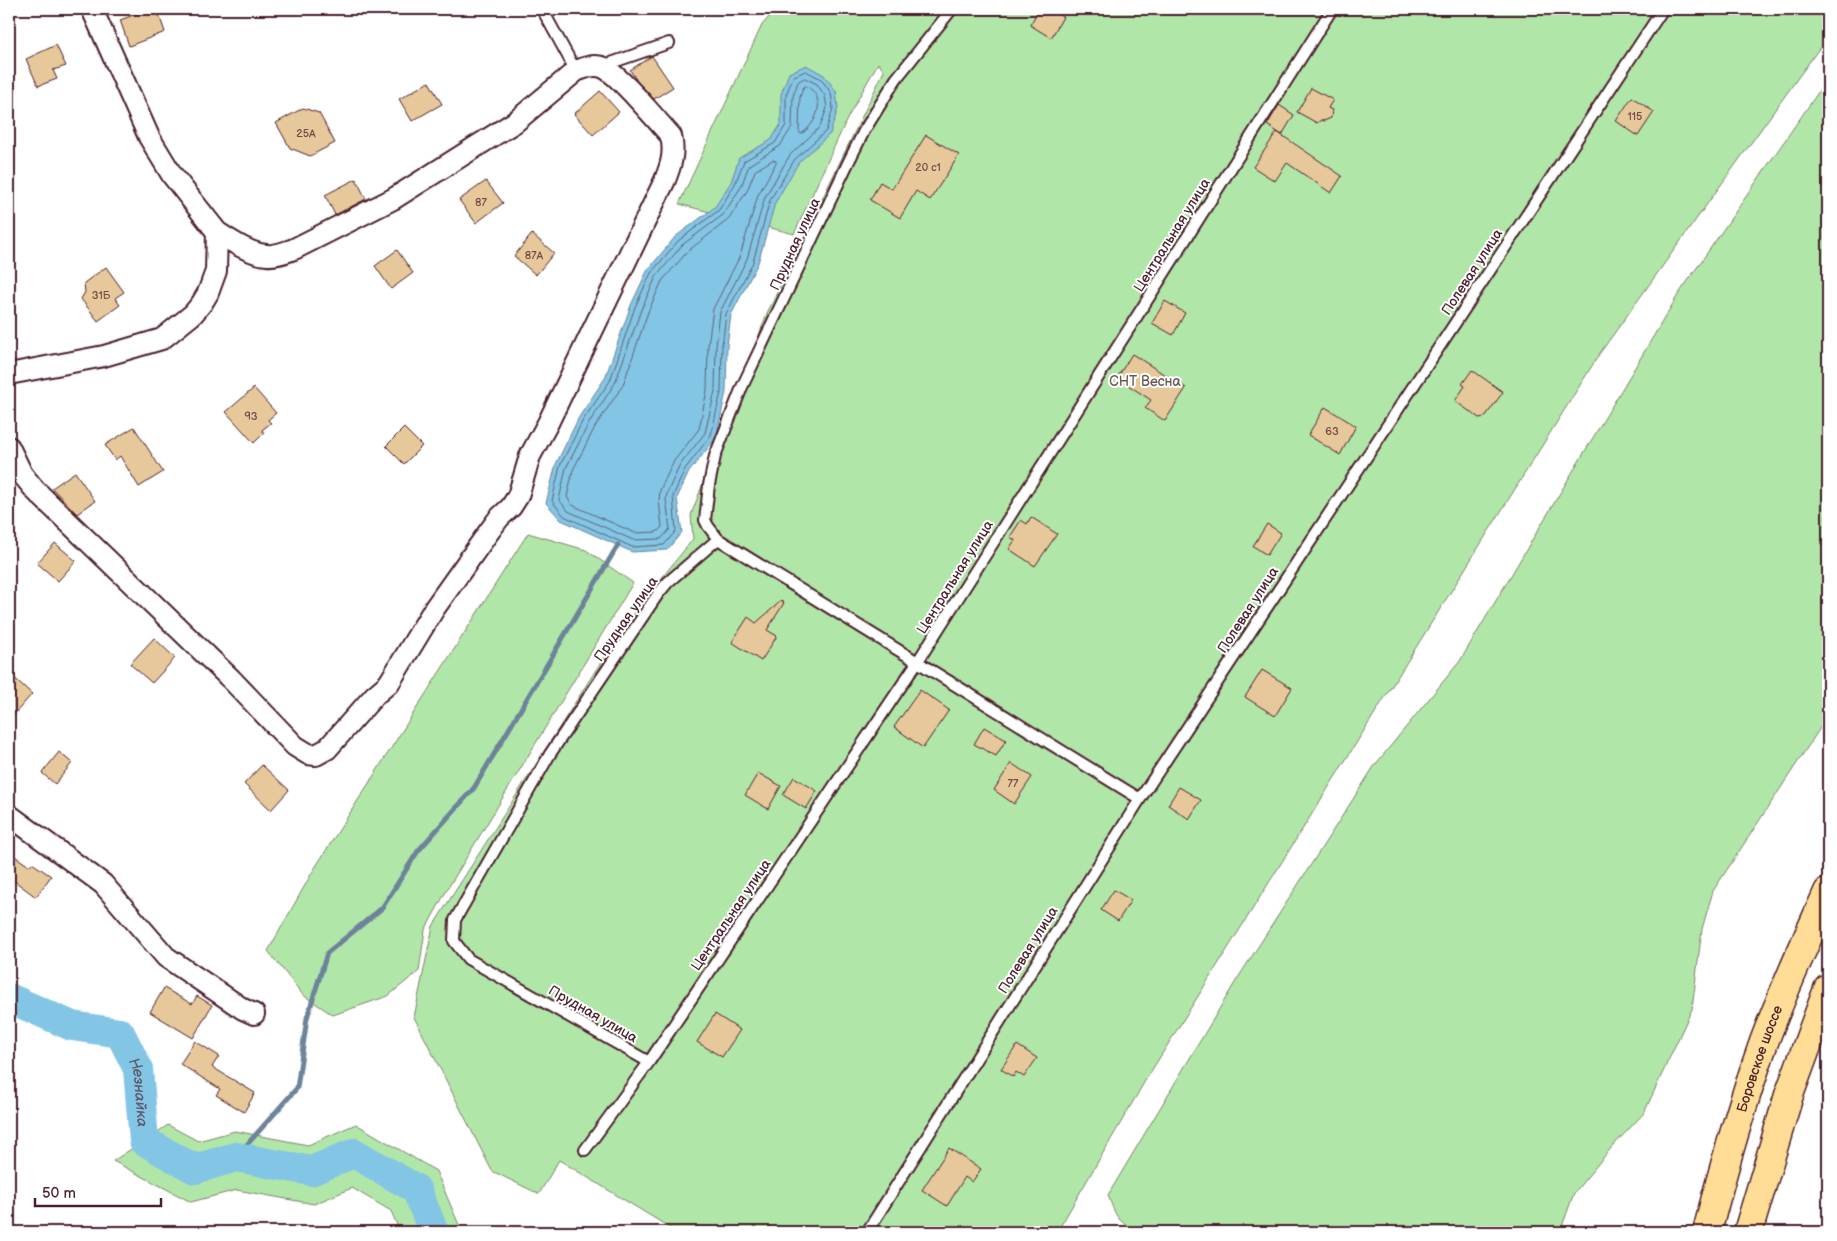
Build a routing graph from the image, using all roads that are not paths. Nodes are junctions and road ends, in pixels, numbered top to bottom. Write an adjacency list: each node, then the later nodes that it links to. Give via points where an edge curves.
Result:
1 (92, 9): 9 (street, via 156,149 172,175)
2 (542, 9): 8 (lane)
3 (952, 9): 12 (lane, Прудная улица, via 896,79 864,131 742,387 715,456 709,485 705,520)
4 (1332, 9): 13 (lane, Центральная улица)
5 (1663, 9): 14 (lane, Полевая улица)
6 (668, 42): 7 (lane)
7 (601, 66): 8 (street); 11 (street, via 615,75 671,136 672,162 665,180 530,456 518,496 434,609 389,682 327,749 316,755 295,746 231,679 34,490 22,474)
8 (576, 71): 9 (street, via 515,122 393,199 294,249 266,256 246,249)
9 (217, 232): 10 (street, via 216,271 208,293 193,314 162,339 111,354)
10 (9, 374)
11 (9, 446)
12 (718, 539): 13 (lane); 19 (lane, Прудная улица, via 658,594 550,754 455,920 454,940 468,959)
13 (918, 661): 14 (lane); 19 (lane, Центральная улица)
14 (1140, 798): 21 (lane, Полевая улица)
15 (9, 815): 18 (street, via 103,884 166,957)
16 (1828, 892): 22 (main road, Боровское шоссе, via 1763,1044)
17 (1828, 988): 23 (main road, via 1789,1095)
18 (254, 1014)
19 (649, 1062): 20 (lane, Центральная улица)
20 (585, 1150)
21 (867, 1232)
22 (1707, 1232)
23 (1748, 1232)

